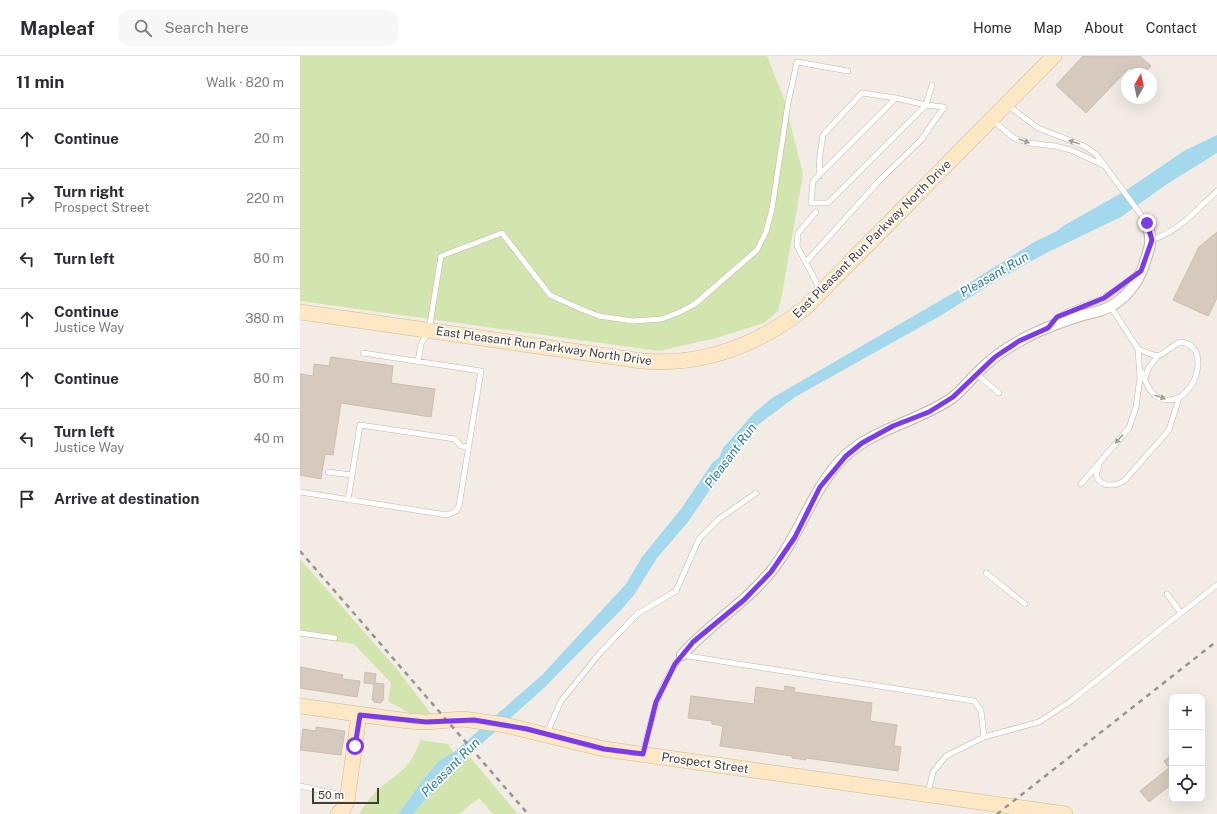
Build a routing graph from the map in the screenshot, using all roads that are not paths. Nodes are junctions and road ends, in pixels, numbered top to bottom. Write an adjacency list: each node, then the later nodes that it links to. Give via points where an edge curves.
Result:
1 (1054, 56): 5 (street, East Pleasant Run Parkway North Drive)
2 (848, 71): 20 (lane, via 797,62 766,232 757,250 695,304 662,319 632,321 599,316 550,294 502,233 441,256)
3 (932, 85): 6 (lane)
4 (896, 98): 6 (lane); 9 (lane); 9 (lane, via 862,93 824,135)
5 (1006, 104): 7 (street, East Pleasant Run Parkway North Drive); 8 (lane, one-way to 5, via 1096,154 1084,146 1038,128)
6 (926, 105): 9 (lane, via 828,203 811,203 813,181); 14 (lane, via 944,107 921,140 879,181)
7 (991, 120): 8 (lane, one-way to 8, via 1014,138 1071,150); 16 (street, East Pleasant Run Parkway North Drive)
8 (1104, 165): 12 (lane)
9 (819, 176)
10 (1217, 191): 13 (lane, via 1188,221 1166,235)
11 (816, 212): 14 (lane, via 798,233 797,246)
12 (1147, 223): 13 (street)
13 (1152, 240): 15 (street)
14 (806, 262): 16 (lane)
15 (1141, 271): 17 (street, via 1130,291); 19 (lane, via 1104,298 1057,317)
16 (821, 292): 20 (street, East Pleasant Run Parkway North Drive, via 804,309 756,341 726,352 682,361 642,361)
17 (1111, 306): 19 (street); 21 (lane)
18 (300, 312): 20 (street, East Pleasant Run Parkway North Drive)
19 (1048, 328): 26 (street, via 1019,341)
20 (429, 330): 24 (lane, via 421,344)
21 (1138, 349): 23 (lane); 25 (lane)
22 (363, 353): 24 (lane)
23 (1157, 357): 27 (lane, via 1149,367); 29 (lane, via 1180,342 1190,344 1196,352 1197,365 1193,380 1188,391)
24 (418, 361): 30 (lane, via 481,371)
25 (1140, 367): 27 (lane); 31 (lane, one-way to 31, via 1138,392 1129,428)
26 (976, 374): 28 (lane); 45 (street, via 941,405 893,426 862,443 846,456 820,487 795,537 768,576 744,600 693,642)
27 (1145, 380): 29 (lane, one-way to 29, via 1151,391 1159,398)
28 (999, 393)
29 (1179, 398): 31 (lane, via 1169,430 1125,480 1110,485 1098,479 1096,471)
30 (469, 447): 33 (lane, via 461,446 456,439 360,425); 37 (lane, via 459,506 456,511 447,515)
31 (1102, 459): 34 (lane)
32 (328, 472): 33 (lane)
33 (352, 475): 37 (lane)
34 (1081, 484)
35 (300, 492): 37 (lane)
36 (756, 493): 48 (lane, via 719,519 699,539 676,590 637,614 600,653 561,701)
37 (348, 500)
38 (986, 573): 41 (lane)
39 (1217, 585): 42 (lane)
40 (1168, 594): 42 (lane)
41 (1025, 604)
42 (1181, 612): 49 (lane, via 1071,701 1038,722)
43 (300, 633): 44 (lane)
44 (335, 638)
45 (682, 655): 49 (lane, via 974,701 981,711); 50 (lane, via 656,702)
46 (300, 706): 47 (street, Prospect Street)
47 (360, 715): 48 (street, Prospect Street, via 426,722 474,720); 53 (street)
48 (546, 734): 50 (street, Prospect Street, via 604,749)
49 (984, 737): 52 (lane, via 946,756 933,772)
50 (643, 754): 52 (street, Prospect Street)
51 (300, 786): 53 (lane)
52 (927, 795): 55 (street, Prospect Street)
53 (348, 796): 54 (street)
54 (338, 814)
55 (1065, 814)

